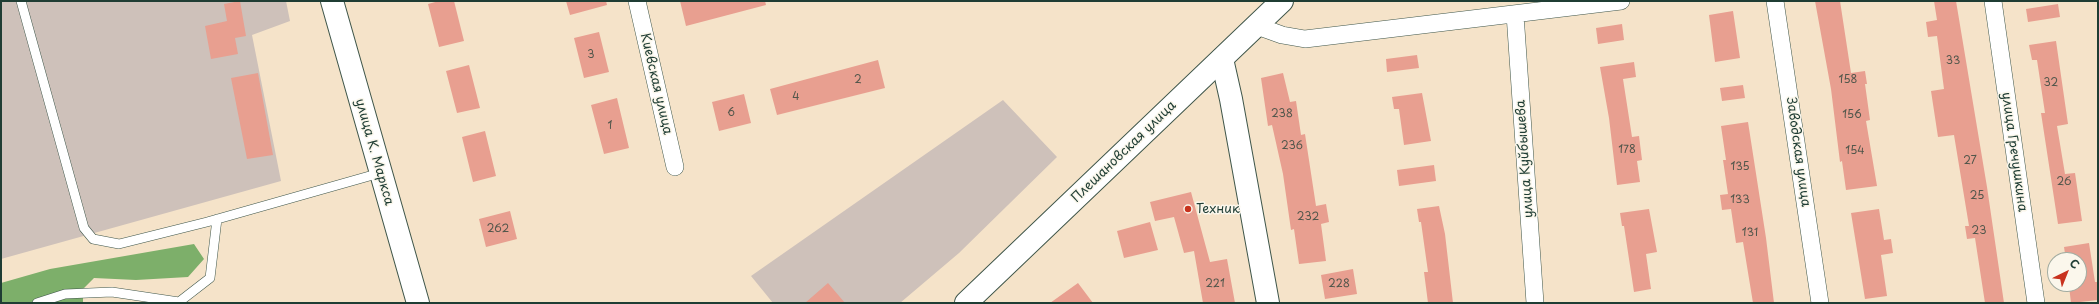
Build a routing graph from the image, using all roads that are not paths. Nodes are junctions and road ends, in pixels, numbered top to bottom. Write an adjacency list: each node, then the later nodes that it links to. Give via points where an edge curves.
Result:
1 (21, 1): 13 (lane, via 84,228 94,239 119,244)
2 (332, 1): 12 (street, улица К. Маркса)
3 (637, 1): 11 (street, Киевская улица)
4 (1282, 1): 9 (street, Плешановская улица)
5 (1621, 1): 8 (street)
6 (1775, 1): 19 (street, Заводская улица)
7 (1992, 1): 20 (street, улица Гречушкина)
8 (1515, 14): 9 (street, via 1305,39); 18 (street, улица Куйбышева)
9 (1257, 26): 10 (street, Плешановская улица)
10 (1222, 59): 16 (street, Плешановская улица); 17 (street)
11 (675, 167)
12 (380, 173): 13 (lane); 15 (street, улица К. Маркса)
13 (218, 219): 14 (lane, via 210,278 179,302 112,292 65,294)
14 (37, 303)
15 (418, 303)
16 (966, 303)
17 (1268, 303)
18 (1534, 303)
19 (1820, 303)
20 (2036, 303)

